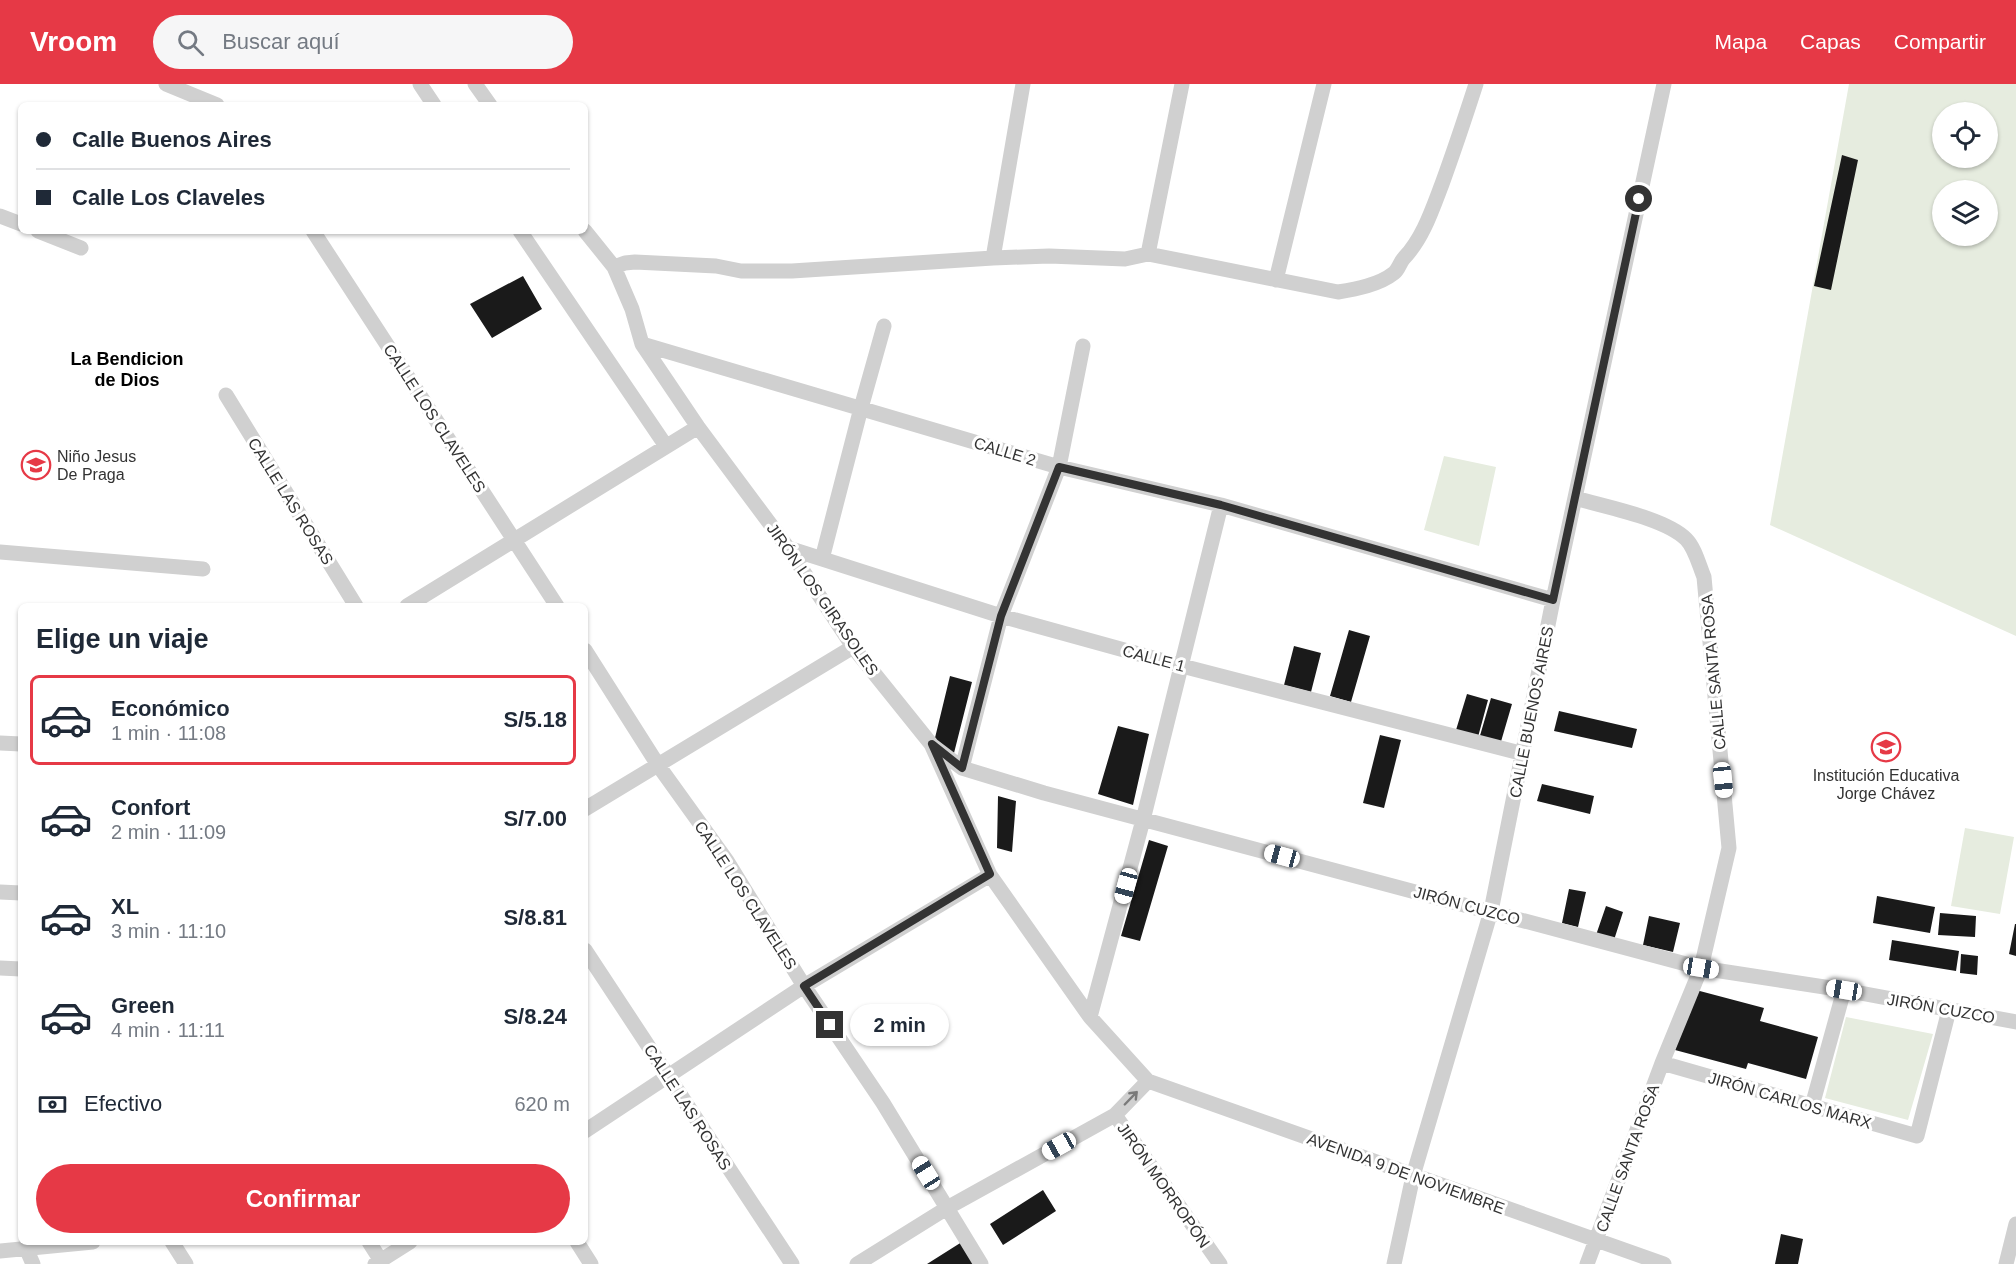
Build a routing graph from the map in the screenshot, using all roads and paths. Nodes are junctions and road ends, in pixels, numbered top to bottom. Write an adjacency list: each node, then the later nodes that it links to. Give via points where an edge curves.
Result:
1 (166, 84): 9 (street)
2 (420, 84): 10 (street)
3 (475, 84): 11 (street)
4 (1023, 84): 20 (street)
5 (1182, 84): 19 (street)
6 (1324, 84): 22 (street)
7 (1476, 84): 22 (street, via 1433,208 1418,240 1396,271 1366,286 1338,292)
8 (1664, 84): 31 (street, CALLE BUENOS AIRES)
9 (210, 102)
10 (432, 102)
11 (488, 102)
12 (0, 216): 13 (street)
13 (18, 223)
14 (45, 234): 18 (street)
15 (315, 234): 33 (street, CALLE LOS CLAVELES)
16 (522, 234): 29 (street)
17 (587, 234): 21 (street, JIRÓN LOS GIRASOLES)
18 (81, 249)
19 (1148, 254): 20 (street, via 1125,258); 22 (street)
20 (993, 258): 21 (street, via 792,271 635,262)
21 (614, 267): 24 (street, JIRÓN LOS GIRASOLES)
22 (1276, 280)
23 (884, 326): 27 (street)
24 (642, 344): 27 (street, CALLE 2); 28 (street, JIRÓN LOS GIRASOLES)
25 (1083, 346): 30 (street)
26 (226, 395): 39 (street, CALLE LAS ROSAS)
27 (861, 408): 30 (street, CALLE 2); 36 (street)
28 (698, 427): 29 (street); 34 (street, JIRÓN LOS GIRASOLES)
29 (666, 446): 33 (street)
30 (1059, 467): 32 (street, CALLE 2); 42 (street)
31 (1575, 498): 38 (street, CALLE BUENOS AIRES); 60 (street, CALLE SANTA ROSA, via 1664,524 1686,539 1704,577 1729,848)
32 (1221, 505): 38 (street, CALLE 2); 45 (street)
33 (514, 538): 40 (street); 41 (street, CALLE LOS CLAVELES)
34 (788, 549): 36 (street, CALLE 1); 43 (street, JIRÓN LOS GIRASOLES)
35 (0, 552): 37 (street)
36 (822, 559): 42 (street, CALLE 1)
37 (203, 569)
38 (1553, 600): 49 (street, CALLE BUENOS AIRES)
39 (354, 603)
40 (412, 603)
41 (555, 603)
42 (1001, 616): 45 (street, CALLE 1); 51 (street)
43 (853, 647): 48 (street, JIRÓN LOS GIRASOLES); 50 (street)
44 (588, 656): 50 (street, CALLE LOS CLAVELES)
45 (1182, 666): 49 (street, CALLE 1); 53 (street)
46 (0, 743): 47 (street)
47 (18, 744)
48 (932, 744): 51 (street, JIRÓN CUZCO); 54 (street, JIRÓN LOS GIRASOLES)
49 (1524, 753): 57 (street, CALLE BUENOS AIRES)
50 (658, 765): 52 (street); 62 (street, CALLE LOS CLAVELES, via 727,861)
51 (962, 768): 53 (street, JIRÓN CUZCO)
52 (588, 807)
53 (1143, 820): 57 (street, JIRÓN CUZCO); 65 (street)
54 (990, 874): 62 (street); 65 (street, JIRÓN LOS GIRASOLES)
55 (0, 892): 56 (street)
56 (18, 892)
57 (1491, 911): 60 (street, JIRÓN CUZCO); 73 (street, CALLE BUENOS AIRES)
58 (588, 955): 68 (street, CALLE LAS ROSAS)
59 (0, 968): 61 (street)
60 (1701, 968): 63 (street, JIRÓN CUZCO); 67 (street, CALLE SANTA ROSA)
61 (18, 969)
62 (804, 986): 68 (street); 74 (street, CALLE LOS CLAVELES, via 883,1103)
63 (1844, 990): 64 (street, JIRÓN CUZCO); 70 (street)
64 (1949, 1010): 66 (street, JIRÓN CUZCO); 70 (street, JIRÓN CARLOS MARX, via 1917,1136)
65 (1090, 1017): 69 (street, JIRÓN LOS GIRASOLES)
66 (2016, 1022)
67 (1662, 1063): 70 (street, JIRÓN CARLOS MARX); 76 (street, CALLE SANTA ROSA)
68 (668, 1077): 72 (street); 88 (street, CALLE LAS ROSAS)
69 (1148, 1081): 71 (street, JIRÓN MORROPÓN, one-way to 69); 73 (street, AVENIDA 9 DE NOVIEMBRE)
70 (1812, 1106)
71 (1115, 1115): 74 (street); 91 (street, JIRÓN MORROPÓN)
72 (588, 1129)
73 (1413, 1176): 76 (street, AVENIDA 9 DE NOVIEMBRE); 92 (street, CALLE BUENOS AIRES)
74 (947, 1208): 89 (street); 90 (street, CALLE LOS CLAVELES)
75 (2016, 1224): 95 (street)
76 (1597, 1240): 93 (street, CALLE SANTA ROSA); 94 (street, AVENIDA 9 DE NOVIEMBRE)
77 (60, 1245): 82 (street)
78 (172, 1245): 86 (street)
79 (370, 1245): 84 (street)
80 (406, 1245): 84 (street)
81 (579, 1245): 87 (street)
82 (26, 1248): 83 (street); 85 (street)
83 (0, 1251)
84 (379, 1263)
85 (33, 1264)
86 (186, 1264)
87 (591, 1264)
88 (792, 1264)
89 (857, 1264)
90 (981, 1264)
91 (1221, 1264)
92 (1394, 1264)
93 (1587, 1264)
94 (1664, 1264)
95 (2006, 1264)

